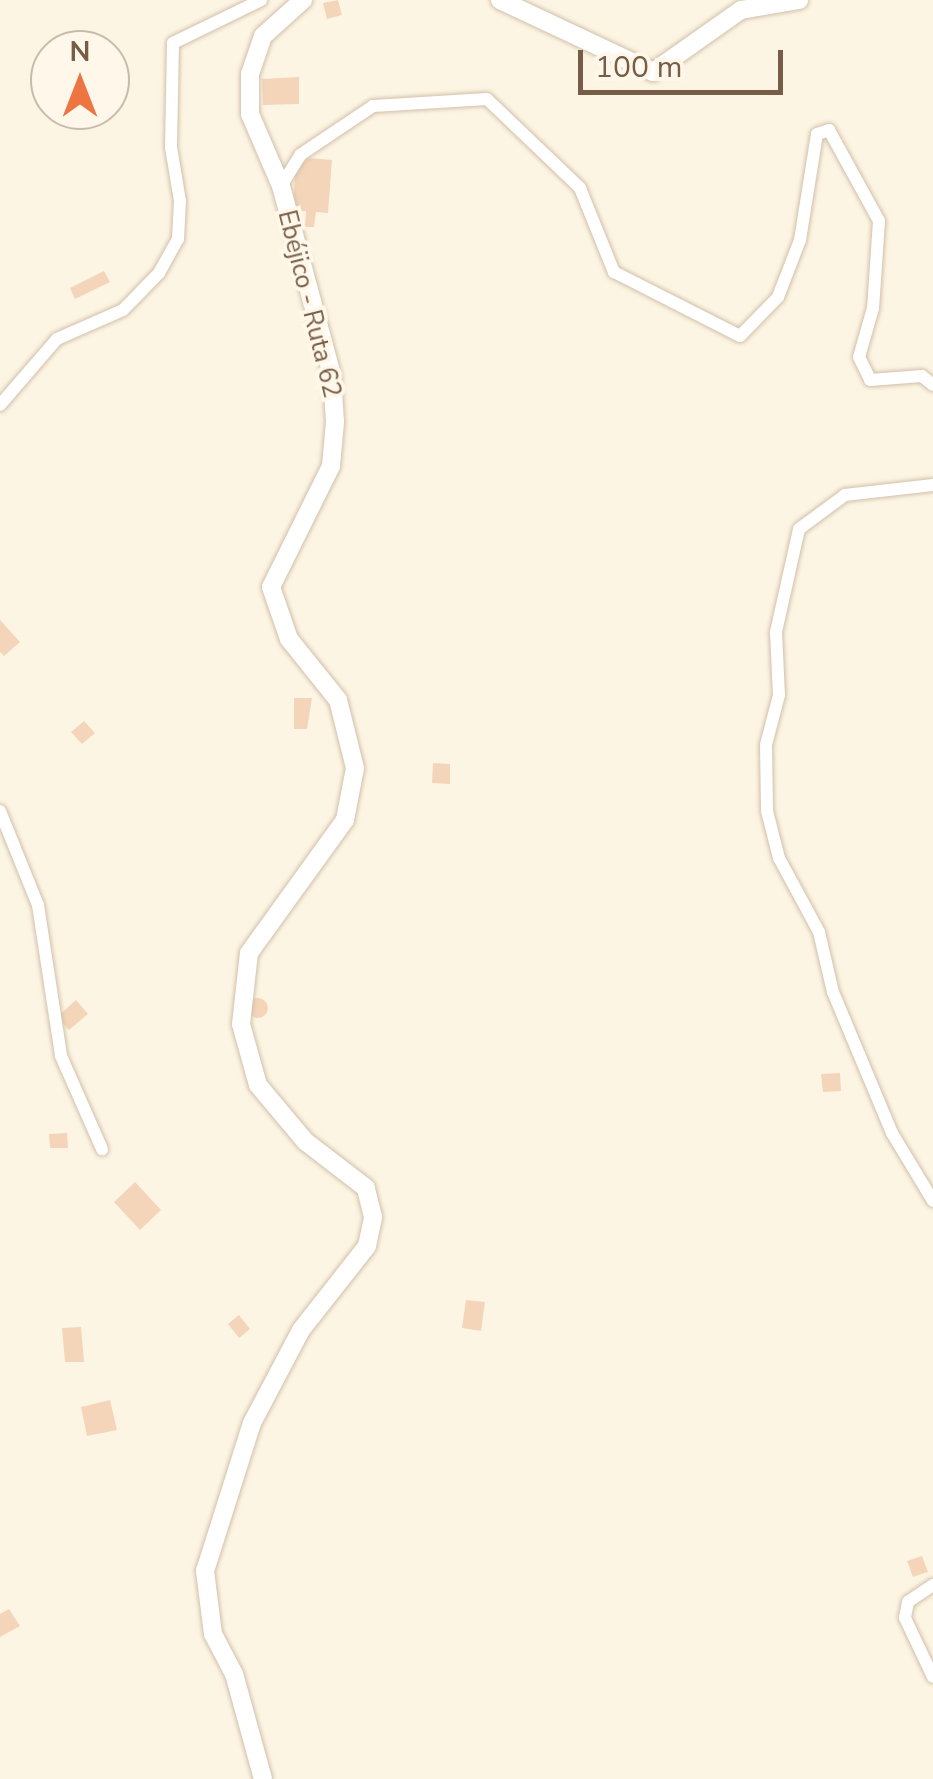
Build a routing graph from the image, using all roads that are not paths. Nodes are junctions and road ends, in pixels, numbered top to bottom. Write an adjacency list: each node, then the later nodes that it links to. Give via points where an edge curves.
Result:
1 (261, 0): 7 (street, via 173,43 178,240 159,273 123,310 57,339)
2 (303, 0): 5 (street, Ebéjico - Ruta 62, via 263,36 250,74 250,114)
3 (500, 0): 4 (street, via 653,72 741,10)
4 (799, 0)
5 (281, 186): 6 (street, via 300,155 373,106 487,99 580,188 614,272 740,336 778,297 800,240 817,134 829,130 878,221 873,308 859,357 870,380 922,376); 14 (street, Ebéjico - Ruta 62, via 332,375 336,422 331,466 270,587 272,605 289,639 326,676 355,768 345,820 250,952 241,1024 258,1085 304,1140 366,1188 373,1217 367,1246 301,1330 252,1423 204,1571 213,1634 234,1674)
6 (933, 385)
7 (0, 404)
8 (933, 485): 11 (street, via 845,495 799,529 776,632 779,695 766,745 768,811 779,858 819,932 833,992 892,1133)
9 (0, 811): 10 (street, via 38,904 61,1056)
10 (102, 1149)
11 (933, 1200)
12 (933, 1585): 13 (street, via 908,1602 905,1618)
13 (933, 1677)
14 (263, 1779)

